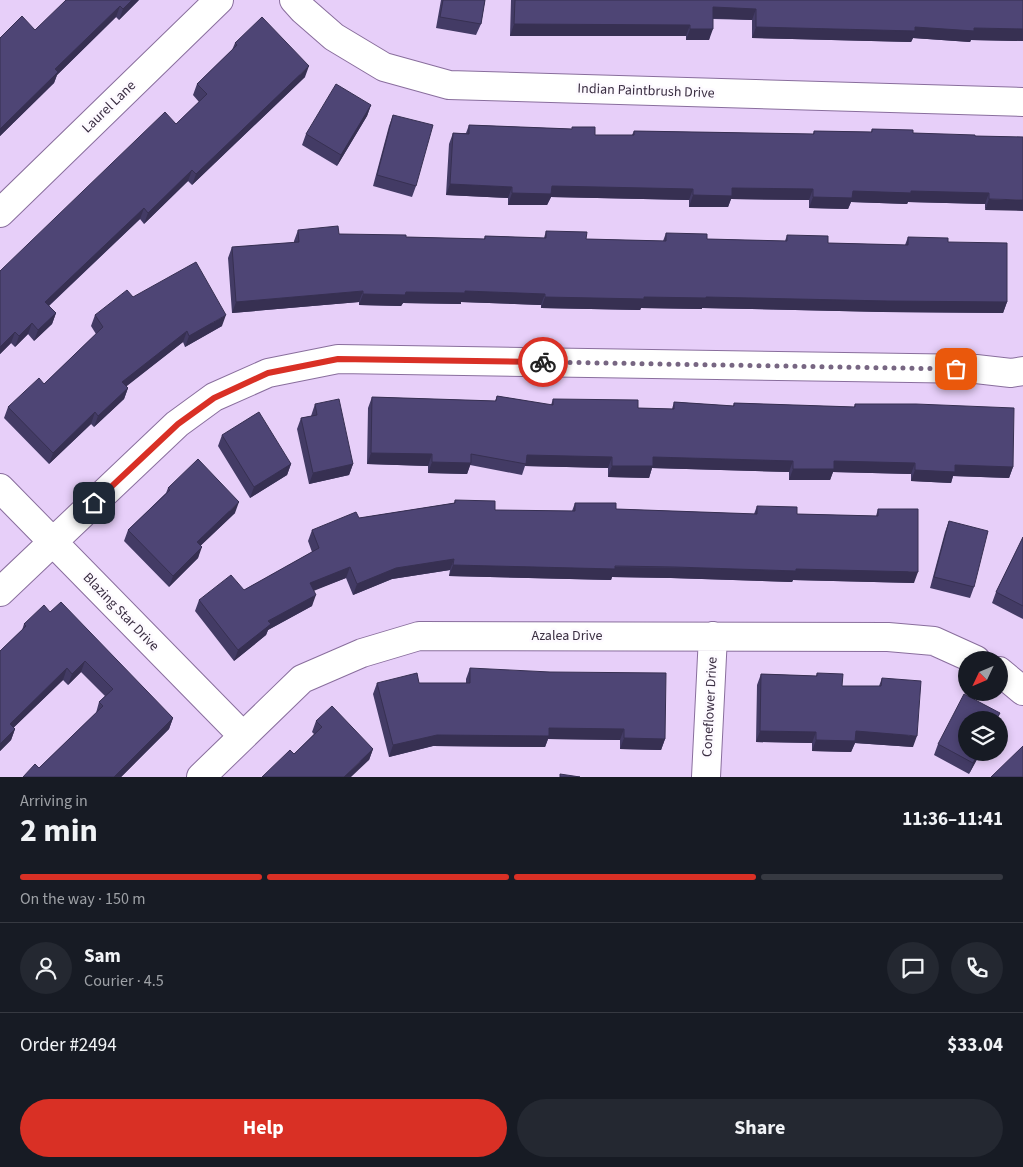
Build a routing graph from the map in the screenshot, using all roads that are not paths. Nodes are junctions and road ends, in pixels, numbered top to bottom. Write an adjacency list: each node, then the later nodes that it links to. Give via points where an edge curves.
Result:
1 (219, 0): 4 (street, Laurel Lane)
2 (294, 0): 3 (street, Indian Paintbrush Drive, via 334,37 384,68 449,85)
3 (1023, 102)
4 (0, 213)
5 (1023, 370): 7 (street, via 338,359 268,373 214,398 178,424)
6 (0, 488): 7 (street, Blazing Star Drive)
7 (52, 542): 8 (street); 13 (street, Blazing Star Drive)
8 (0, 592)
9 (713, 636): 10 (street, Azalea Drive, via 888,637 934,641); 13 (street, Azalea Drive, via 419,636 362,653 302,679); 15 (street, Coneflower Drive)
10 (958, 652)
11 (1008, 678): 12 (street)
12 (1023, 691)
13 (243, 736): 14 (street, Azalea Drive)
14 (201, 777)
15 (706, 777)

